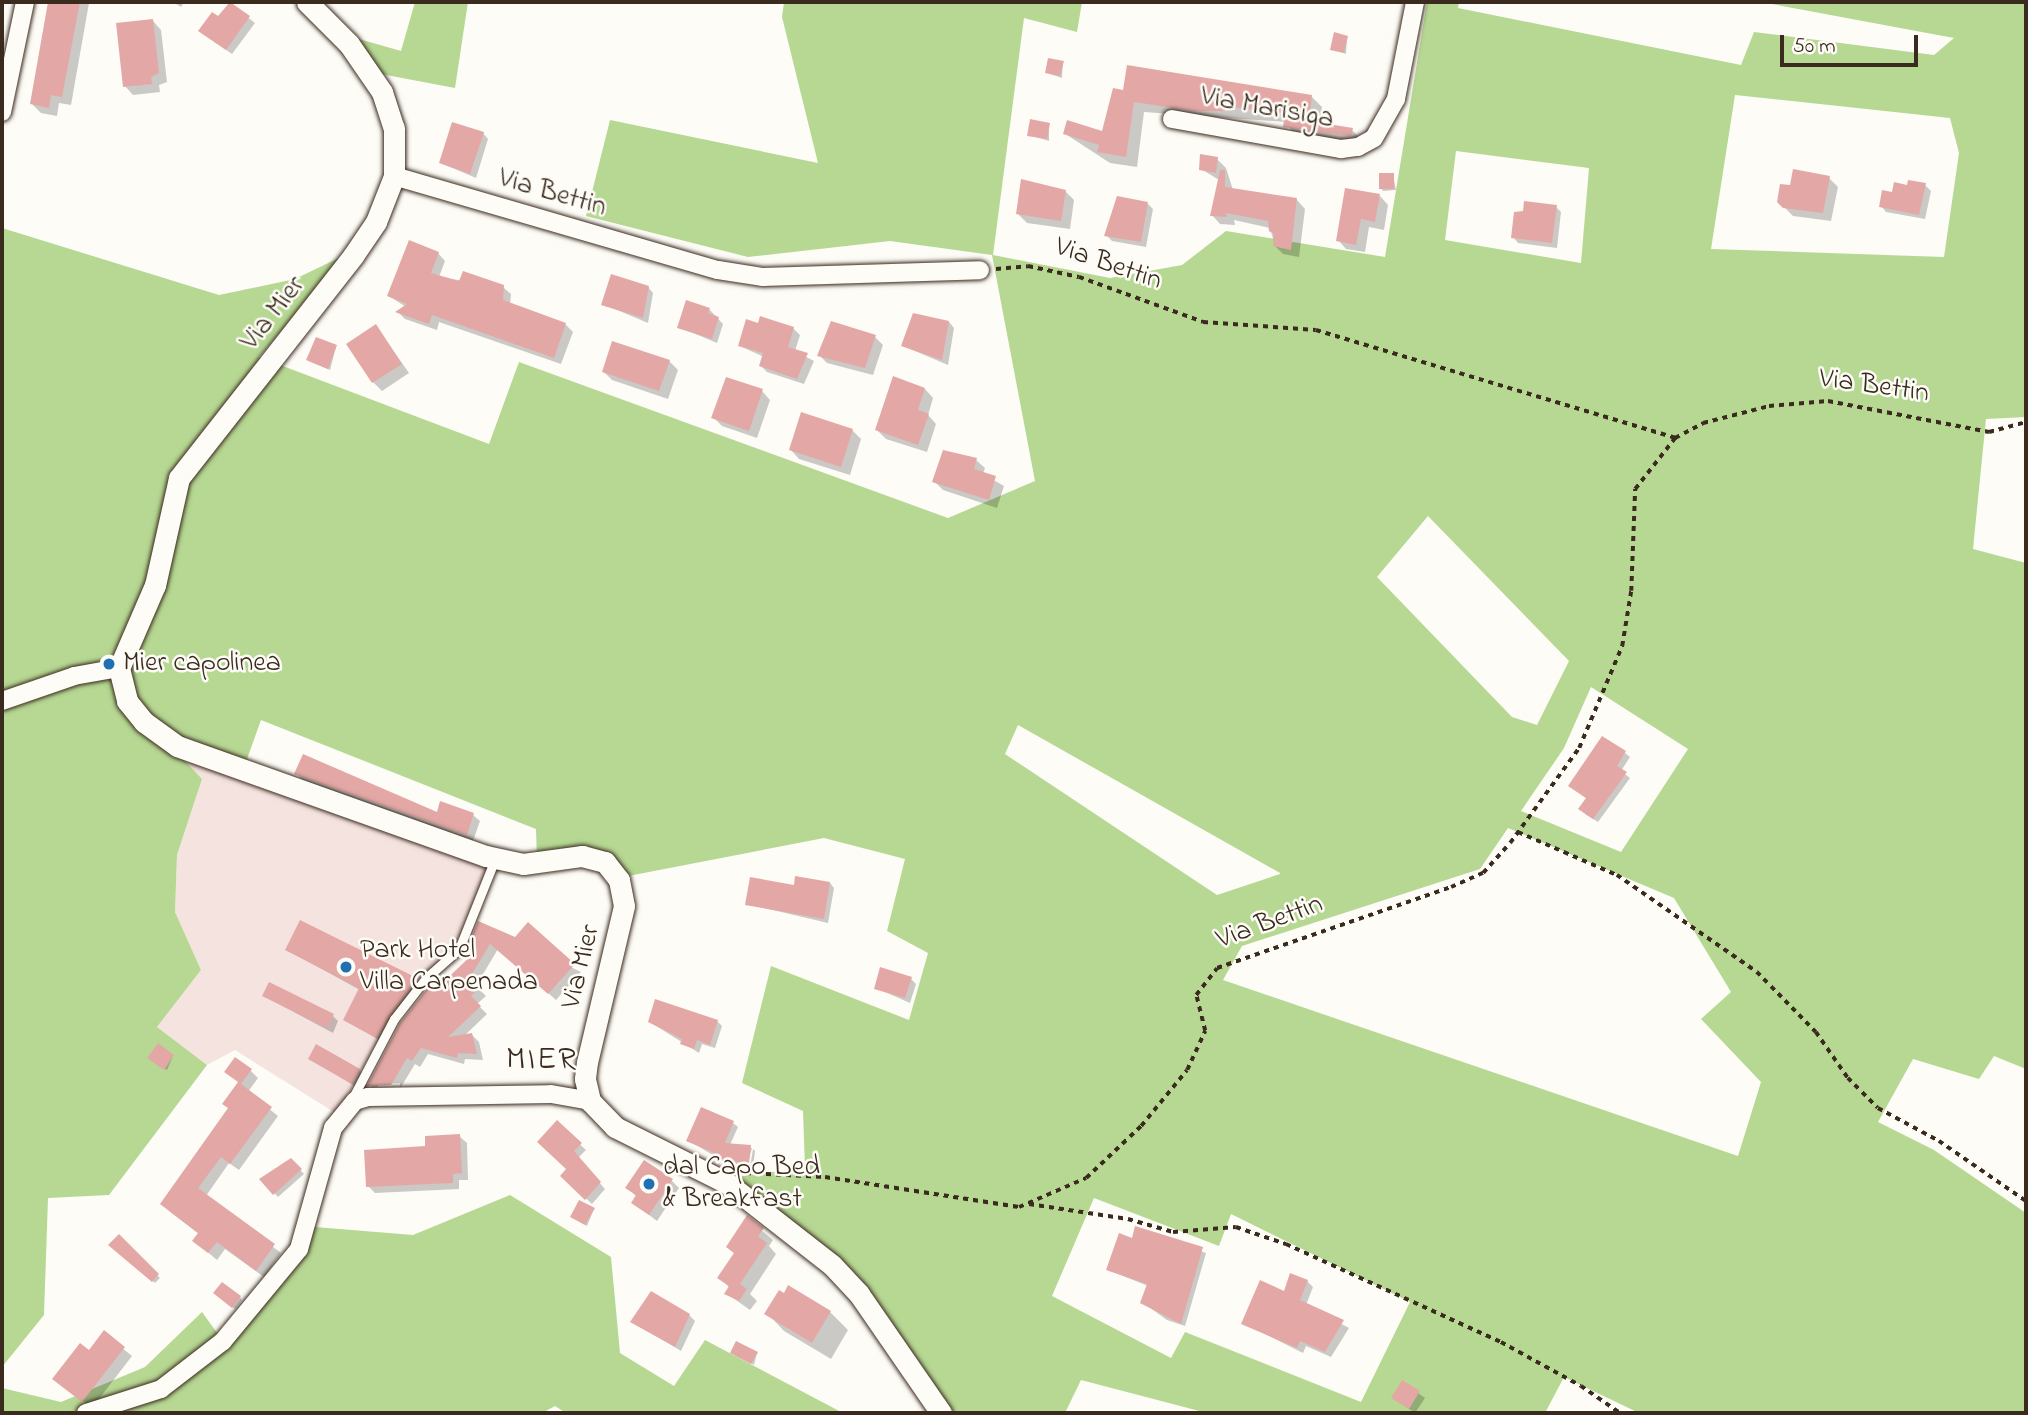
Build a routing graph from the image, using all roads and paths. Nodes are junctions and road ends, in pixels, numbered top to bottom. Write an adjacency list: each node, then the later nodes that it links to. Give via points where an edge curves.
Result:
1 (25, 2): 4 (street)
2 (307, 2): 6 (street, Via Mier, via 349,44 382,92 394,128)
3 (1415, 2): 5 (street, Via Marisiga, via 1396,99 1374,138 1358,147 1341,149)
4 (3, 103)
5 (1172, 119)
6 (394, 176): 7 (street, Via Bettin, via 718,270 763,277); 10 (street, Via Mier, via 379,215 359,247 179,478 155,585)
7 (980, 270): 9 (path, Via Bettin, via 1028,266 1079,277 1203,322 1316,330)
8 (2026, 422): 9 (path, Via Bettin, via 1989,432 1828,401 1769,406 1703,423)
9 (1675, 438): 12 (path, Via Bettin, via 1635,489 1631,592 1622,646 1578,748)
10 (119, 668): 11 (street, via 63,679); 13 (street, Via Mier, via 127,701 144,722 177,746)
11 (2, 701)
12 (1518, 832): 17 (path, via 1617,874 1673,918 1757,972 1816,1032 1848,1078 1878,1108 1940,1141); 18 (path, Via Bettin, via 1483,873 1217,968 1196,995 1205,1031 1187,1070 1141,1126 1086,1178)
13 (495, 859): 14 (street, Via Mier, via 523,864 594,857 620,880 622,921 585,1079); 15 (lane, via 459,949 426,978 394,1019)
14 (590, 1101): 15 (street, via 551,1094 445,1095 368,1097); 16 (street, via 615,1126)
15 (349, 1106): 19 (street, via 328,1140 299,1249 231,1332 161,1389)
16 (712, 1173): 18 (path, Via Bettin, via 825,1177 1019,1207); 20 (street, via 848,1280)
17 (2026, 1201)
18 (1027, 1204): 21 (path, via 1128,1219 1173,1232 1236,1227 1286,1244 1501,1342)
19 (86, 1413)
20 (941, 1413)
21 (1620, 1413)

